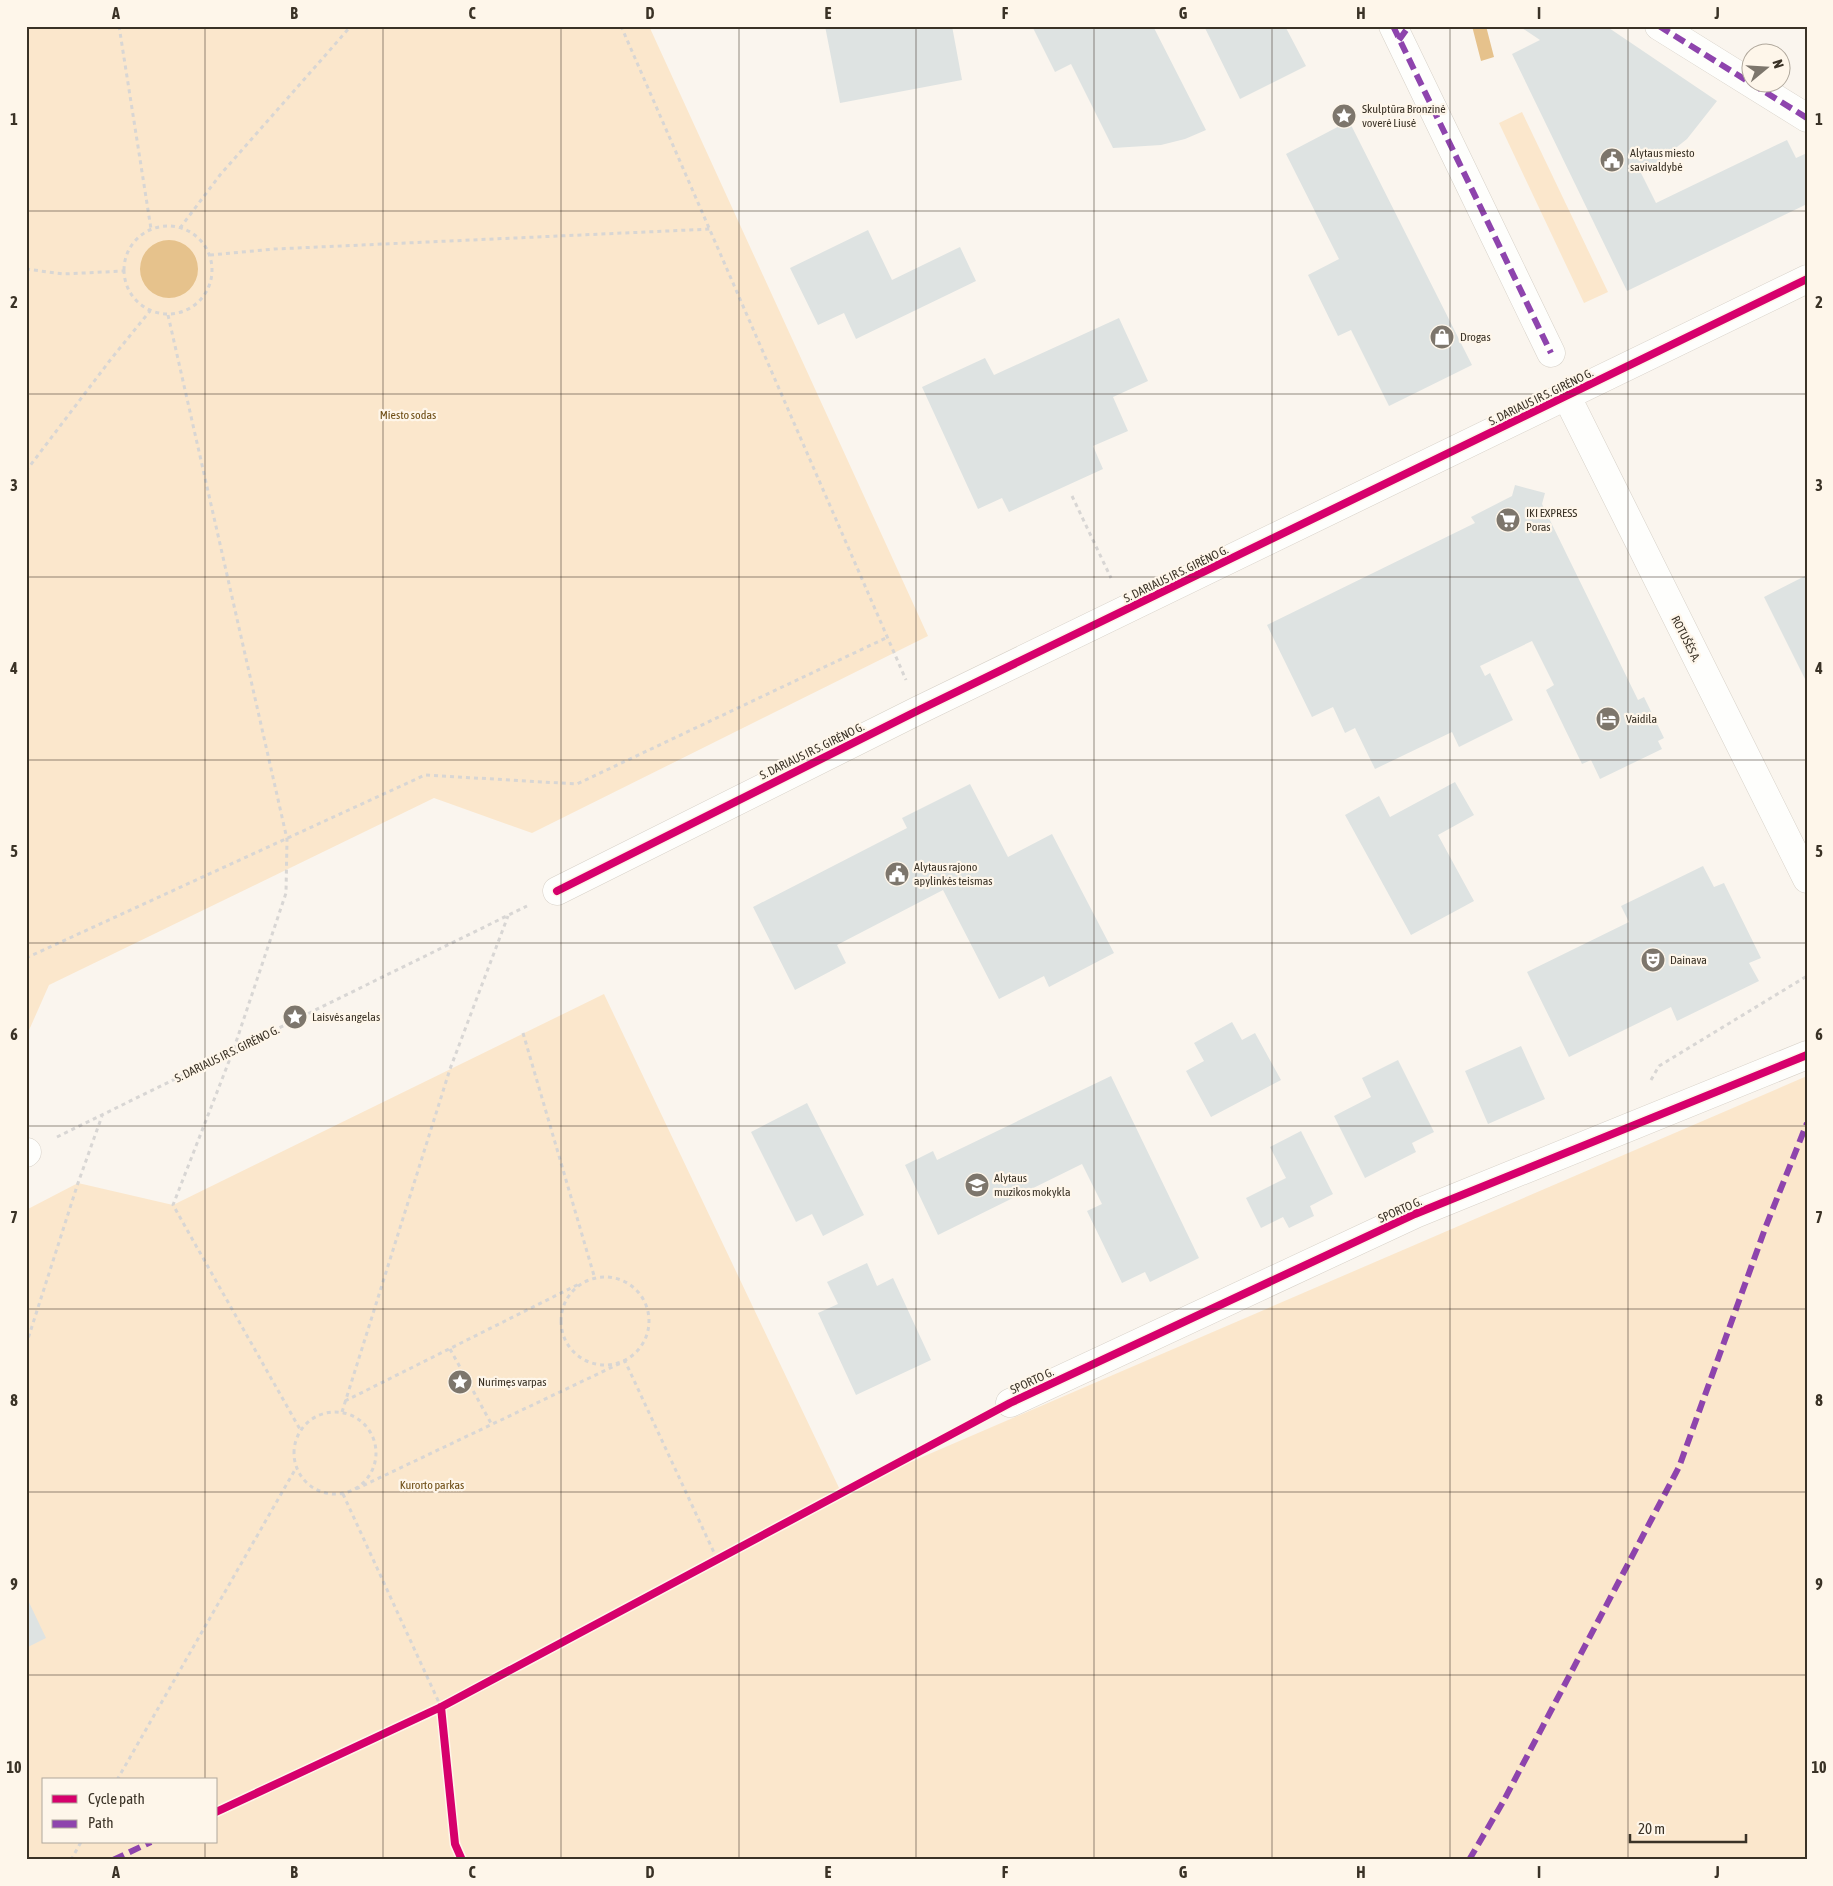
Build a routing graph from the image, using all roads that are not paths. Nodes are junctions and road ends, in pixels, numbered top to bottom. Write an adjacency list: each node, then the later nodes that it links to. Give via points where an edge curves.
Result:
1 (1659, 26): 3 (street)
2 (1400, 31): 5 (street)
3 (1807, 118)
4 (1807, 279): 6 (street, S. DARIAUS IR S. GIRĖNO G.)
5 (1551, 353)
6 (1567, 397): 7 (street, ROTUŠĖS A.); 8 (street, S. DARIAUS IR S. GIRĖNO G., via 919,710)
7 (1807, 879)
8 (556, 891)
9 (1807, 1055): 10 (street, SPORTO G., via 1415,1214)
10 (1010, 1403)

